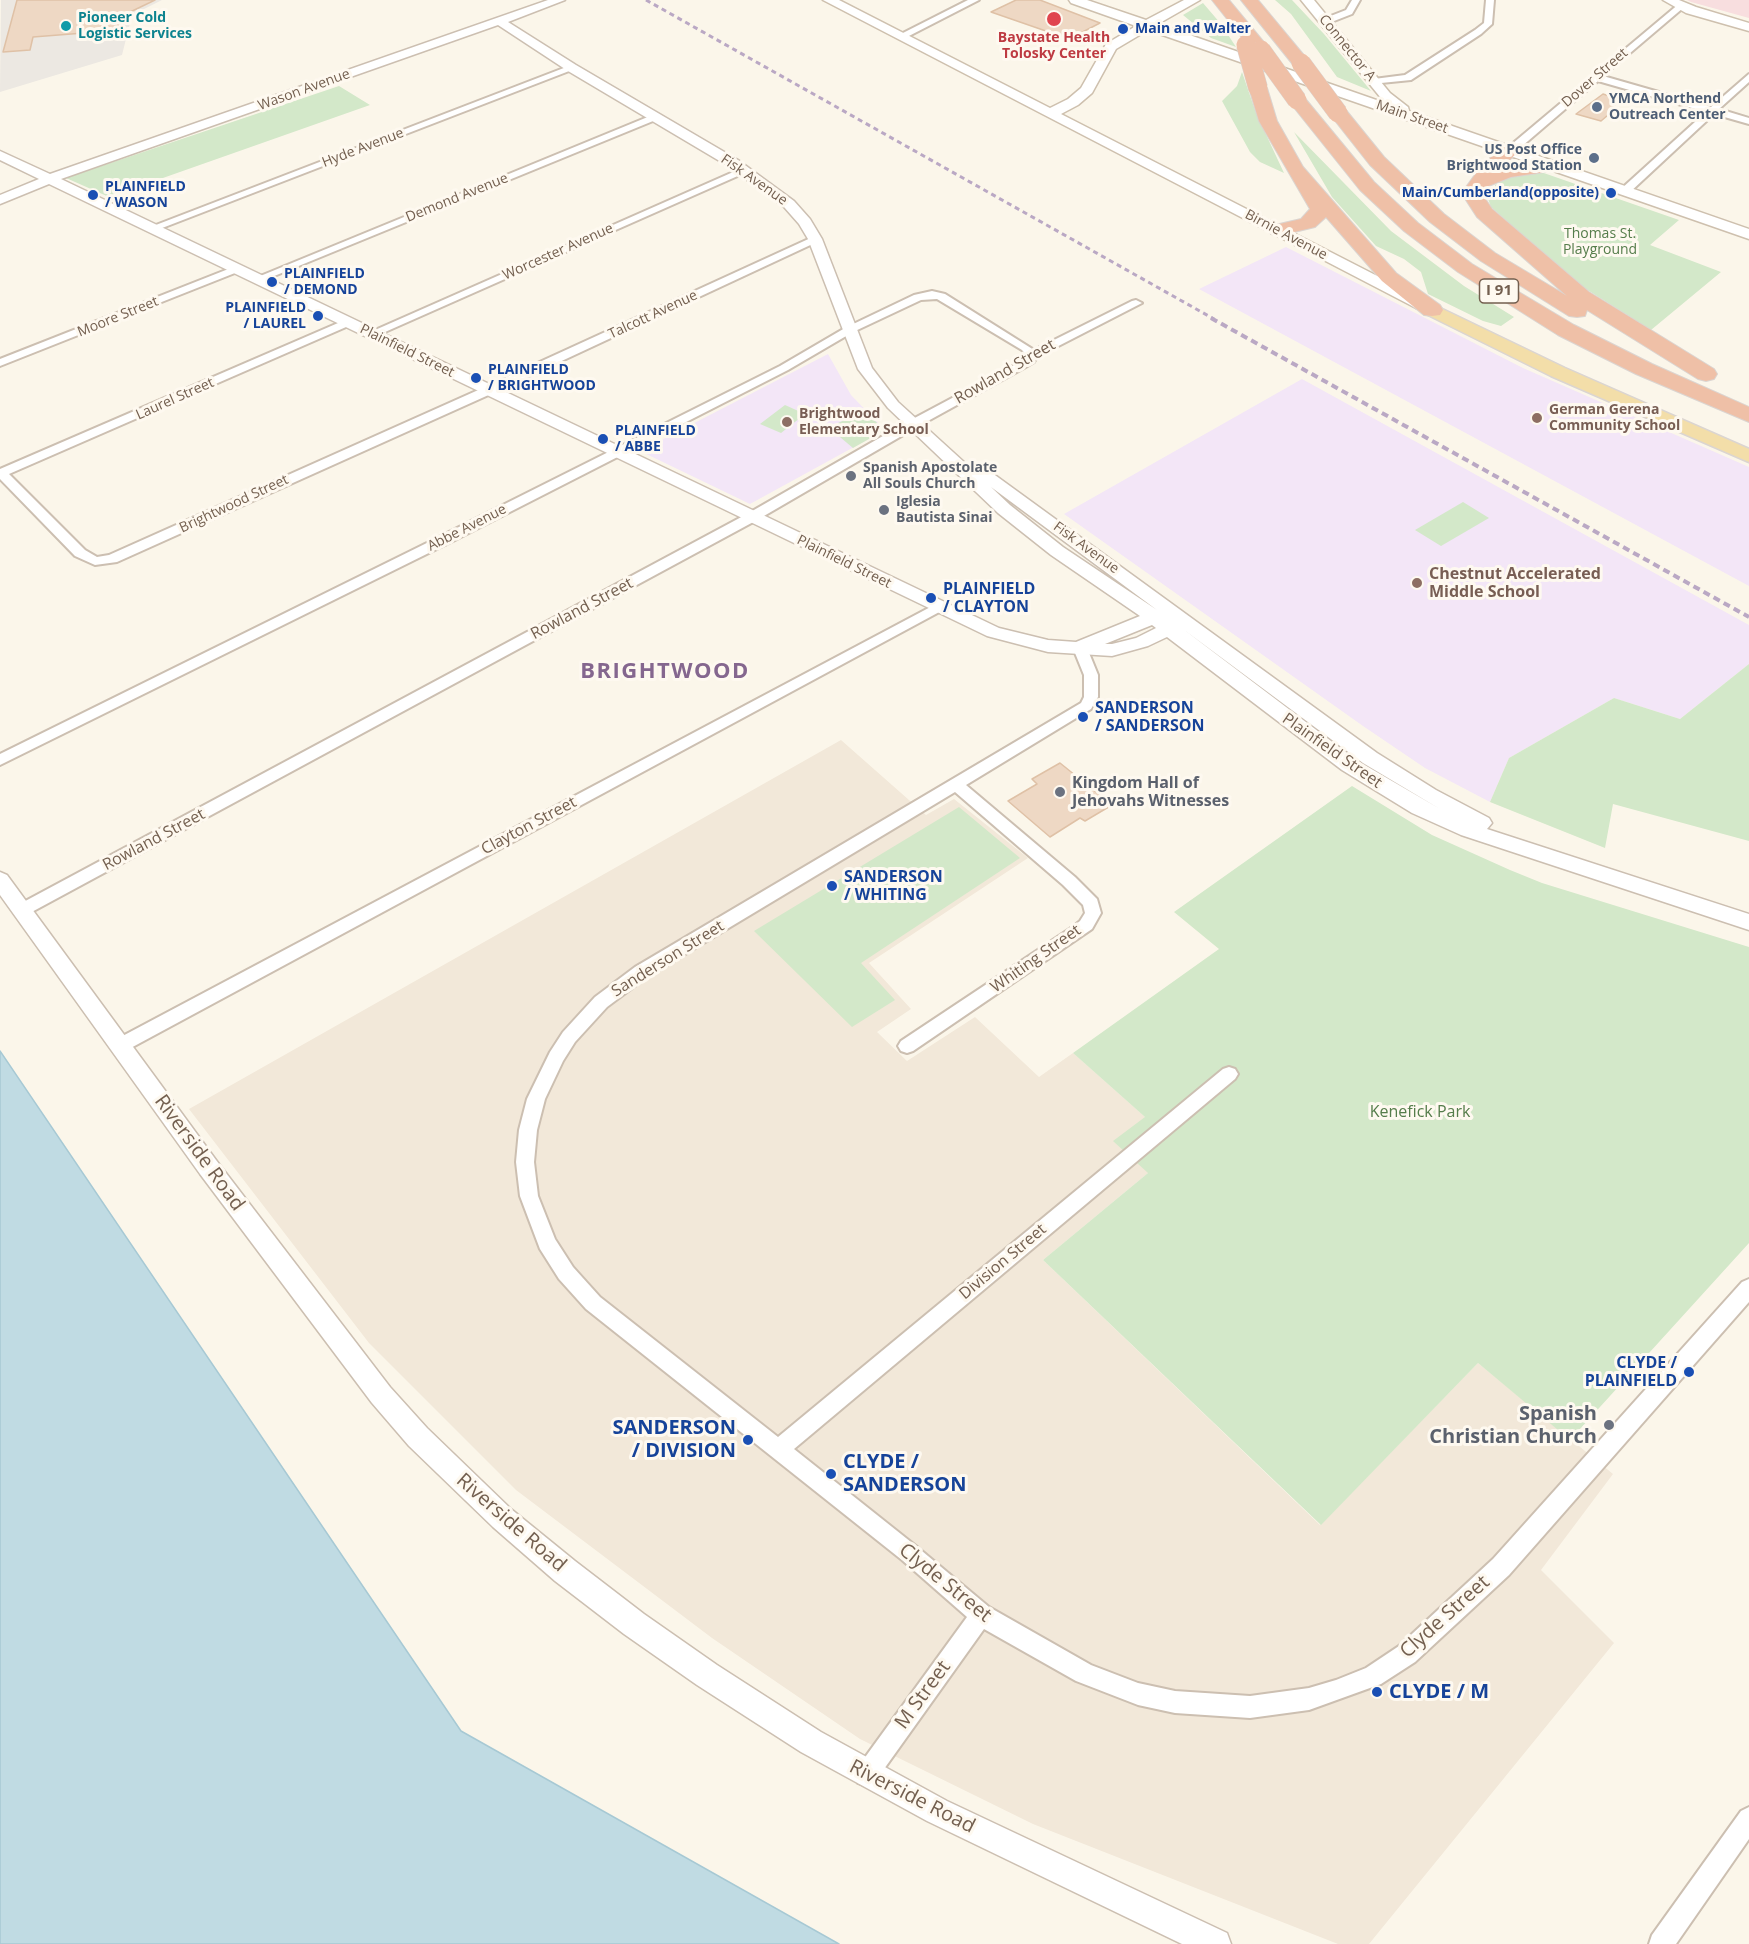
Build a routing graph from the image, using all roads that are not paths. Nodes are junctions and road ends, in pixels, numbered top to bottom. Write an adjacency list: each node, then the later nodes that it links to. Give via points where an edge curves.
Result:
1 (559, 0): 14 (street, Wason Avenue)
2 (829, 0): 17 (main road, Birnie Avenue)
3 (975, 0): 17 (street)
4 (1075, 0): 15 (main road, Main Street)
5 (1194, 0): 15 (main road)
6 (1249, 0): 50 (highway, I 91, bridge, via 1377,160 1415,199 1488,257 1583,314)
7 (1307, 0): 13 (main road, Connector A)
8 (1356, 0): 13 (street, via 1349,12)
9 (1490, 0): 22 (street, via 1488,24 1478,32 1408,78)
10 (1653, 0): 11 (main road)
11 (1674, 3): 16 (main road); 20 (street, Dover Street)
12 (1226, 6): 18 (highway, I 91)
13 (1326, 21): 22 (main road, Connector A)
14 (500, 22): 19 (street, Fisk Avenue); 33 (street, Wason Avenue)
15 (1145, 24): 24 (main road, via 1111,47 1082,95); 26 (main road, Main Street)
16 (1749, 27)
17 (902, 36): 24 (main road, Birnie Avenue)
18 (1254, 48): 31 (highway, bridge, via 1257,88 1268,121); 53 (highway, I 91, bridge, via 1367,186 1411,227 1465,268 1566,330)
19 (572, 68): 25 (street, Fisk Avenue); 37 (street, Hyde Avenue)
20 (1596, 77): 23 (street); 28 (street, Dover Street)
21 (1749, 77): 23 (street)
22 (1374, 82): 26 (main road, Connector A, via 1388,99)
23 (1714, 110): 27 (street); 35 (street)
24 (1051, 112): 38 (main road, Birnie Avenue)
25 (655, 117): 32 (street, Fisk Avenue); 42 (street, Demond Avenue)
26 (1414, 118): 28 (main road, Main Street)
27 (1749, 121)
28 (1510, 152): 30 (main road, Main Street); 34 (highway, via 1489,169)
29 (0, 155): 33 (street, Plainfield Street)
30 (1551, 166): 34 (highway, via 1507,172); 35 (main road, Main Street)
31 (1295, 169): 38 (highway, via 1315,197 1319,211 1308,223); 44 (highway, via 1383,271)
32 (744, 171): 40 (street, Fisk Avenue, via 789,204); 47 (street, Worcester Avenue)
33 (49, 179): 36 (street); 37 (street, Plainfield Street)
34 (1478, 185): 50 (highway, via 1476,200 1484,213 1559,280 1605,314)
35 (1625, 191): 39 (main road, Main Street)
36 (0, 200)
37 (153, 228): 41 (street, Plainfield Street)
38 (1278, 230): 44 (main road, Birnie Avenue)
39 (1749, 234)
40 (815, 239): 46 (street, Fisk Avenue); 52 (street, Talcott Avenue)
41 (236, 269): 42 (street, Plainfield Street); 49 (street, Moore Street)
42 (258, 279): 45 (street, Plainfield Street)
43 (1136, 303): 48 (street, Rowland Street)
44 (1432, 310): 56 (main road, Birnie Avenue, via 1558,372)
45 (349, 322): 47 (street, Plainfield Street); 57 (street, Laurel Street)
46 (849, 330): 48 (street, Abbe Avenue, via 932,294 972,314); 54 (street, Fisk Avenue, via 870,378); 55 (street, Abbe Avenue, via 784,368)
47 (372, 334): 52 (street, Plainfield Street)
48 (1032, 354): 54 (street, Rowland Street, via 1018,368)
49 (0, 363)
50 (1706, 374): 51 (highway, I 91)
51 (1728, 383)
52 (489, 390): 55 (street, Plainfield Street); 57 (street, Brightwood Street, via 103,561 80,553)
53 (1749, 415)
54 (913, 424): 58 (street, Rowland Street); 60 (street, Fisk Avenue, via 1004,509 1057,551)
55 (617, 452): 58 (street, Plainfield Street); 64 (street, Abbe Avenue)
56 (1749, 456)
57 (1, 474)
58 (752, 517): 59 (street, Plainfield Street); 68 (street, Rowland Street)
59 (938, 607): 61 (street, Plainfield Street, via 1014,639); 70 (street, Clayton Street)
60 (1170, 620): 61 (street, Plainfield Street, via 1128,647); 62 (street, Plainfield Street); 63 (street, Plainfield Street)
61 (1080, 648): 65 (street, Sanderson Street, via 1092,684 1092,697 1086,705)
62 (1354, 746): 63 (street); 66 (street, Plainfield Street)
63 (1339, 758): 66 (street, Plainfield Street, via 1437,818)
64 (0, 760)
65 (956, 785): 71 (street, Whiting Street, via 1069,881 1091,903 1093,914 1077,932); 74 (street, Sanderson Street, via 619,987 569,1037 545,1078 531,1115 525,1162 529,1196 547,1243 566,1273 619,1326)
66 (1511, 843): 69 (street, Plainfield Street)
67 (0, 880): 68 (street, Riverside Road)
68 (22, 910): 70 (street, Riverside Road)
69 (1749, 922)
70 (121, 1045): 76 (street, Riverside Road, via 356,1364 458,1477 565,1571 634,1624 750,1703)
71 (908, 1046)
72 (1229, 1074): 74 (street, Division Street)
73 (1749, 1288): 75 (street, Clyde Street, via 1501,1567 1407,1654 1355,1684 1309,1699 1260,1706 1175,1702 1138,1694 1083,1673)
74 (777, 1450): 75 (street, Clyde Street)
75 (981, 1615): 76 (street, M Street)
76 (866, 1774): 78 (street, Riverside Road)
77 (1749, 1819): 79 (street)
78 (1216, 1944)
79 (1661, 1944)

